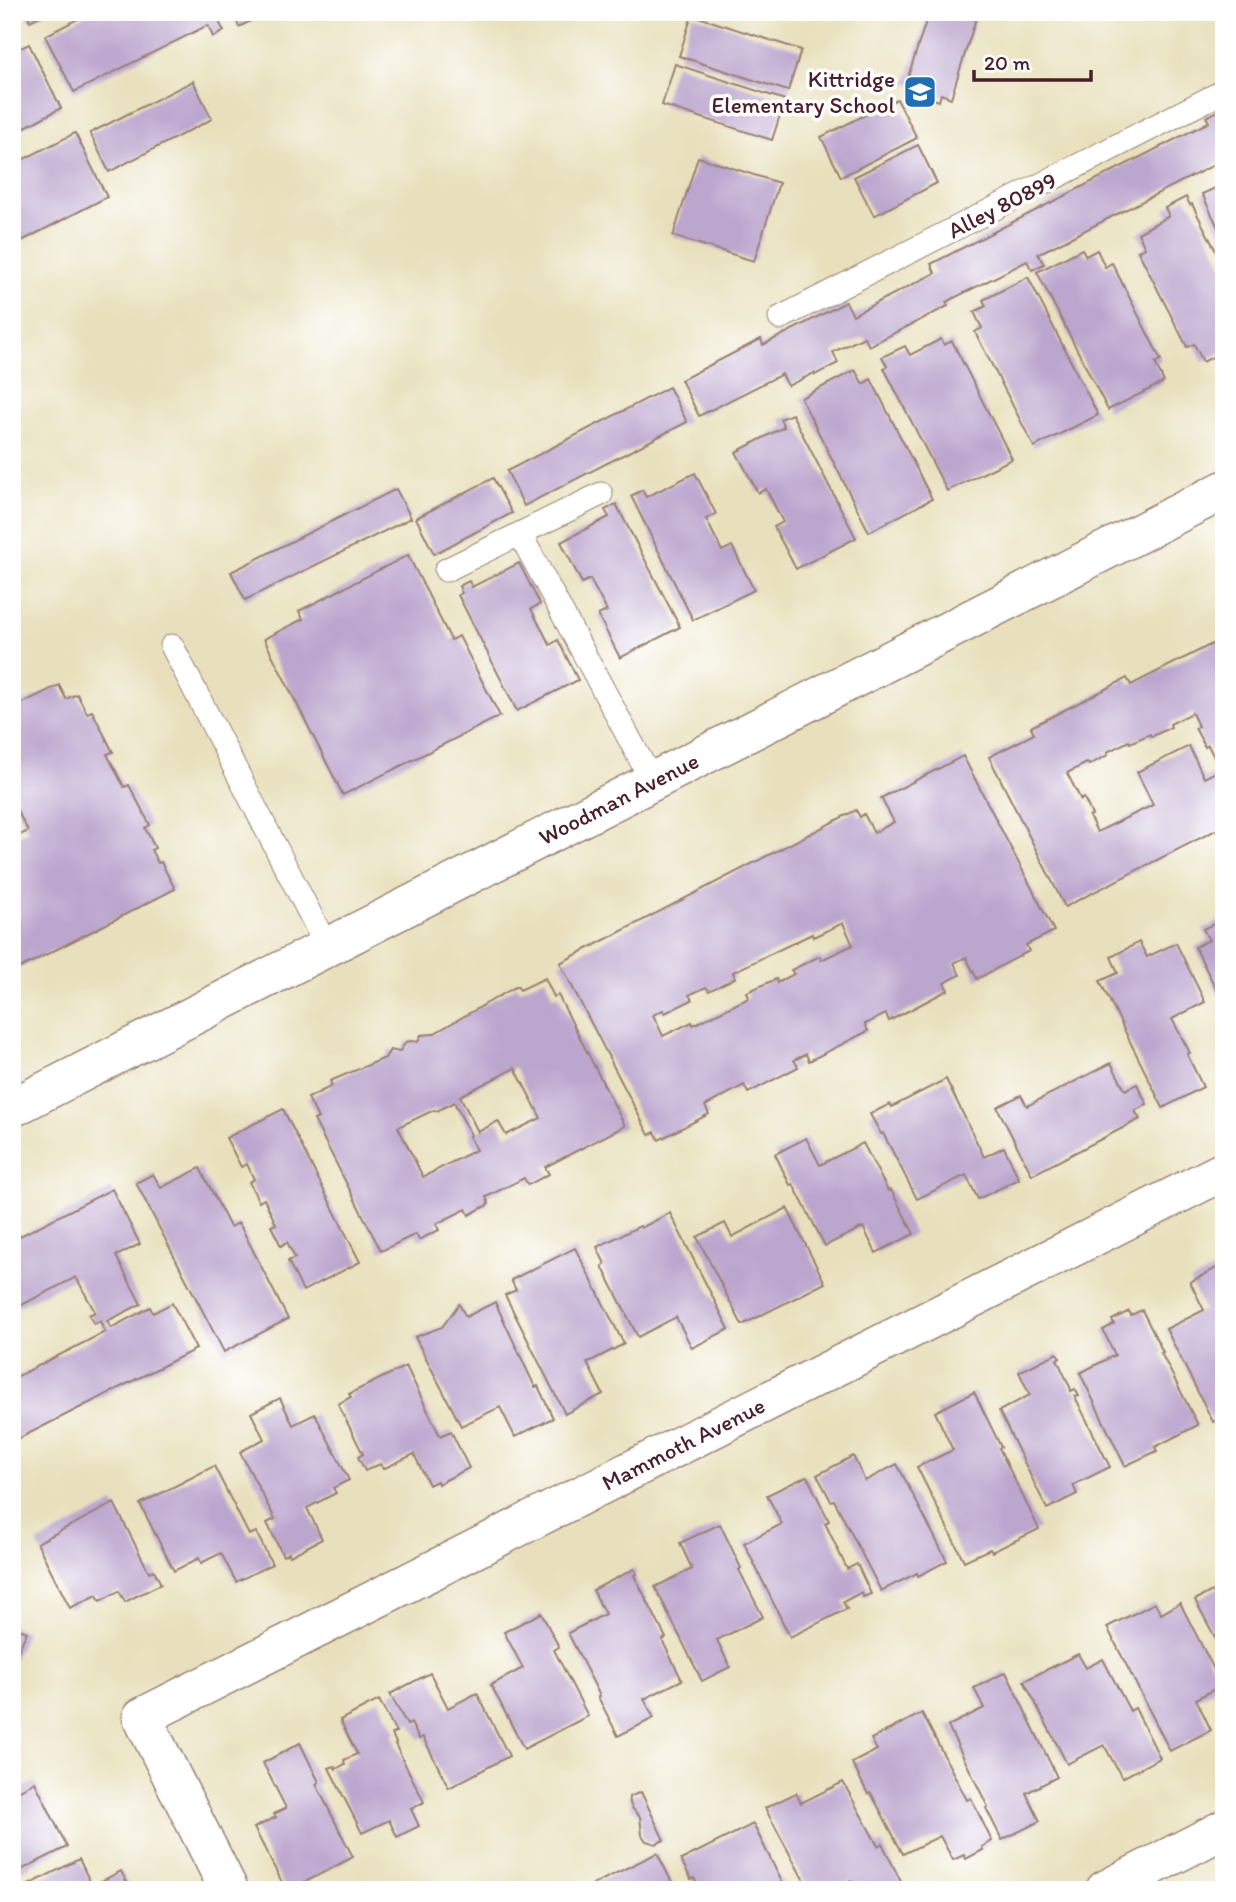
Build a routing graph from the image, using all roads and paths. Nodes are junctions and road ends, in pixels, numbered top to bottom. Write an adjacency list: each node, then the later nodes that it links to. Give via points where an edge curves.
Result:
1 (1224, 91): 2 (lane, Alley 80899)
2 (780, 318)
3 (1224, 489): 8 (street, Woodman Avenue)
4 (600, 494): 5 (lane)
5 (520, 534): 6 (lane); 8 (lane)
6 (446, 570)
7 (172, 646): 9 (lane)
8 (652, 781): 9 (street, Woodman Avenue)
9 (327, 947): 10 (street, Woodman Avenue)
10 (12, 1108)
11 (1224, 1171): 13 (street, Mammoth Avenue, via 142,1717)
12 (1224, 1829): 14 (street)
13 (229, 1890)
14 (1105, 1890)

